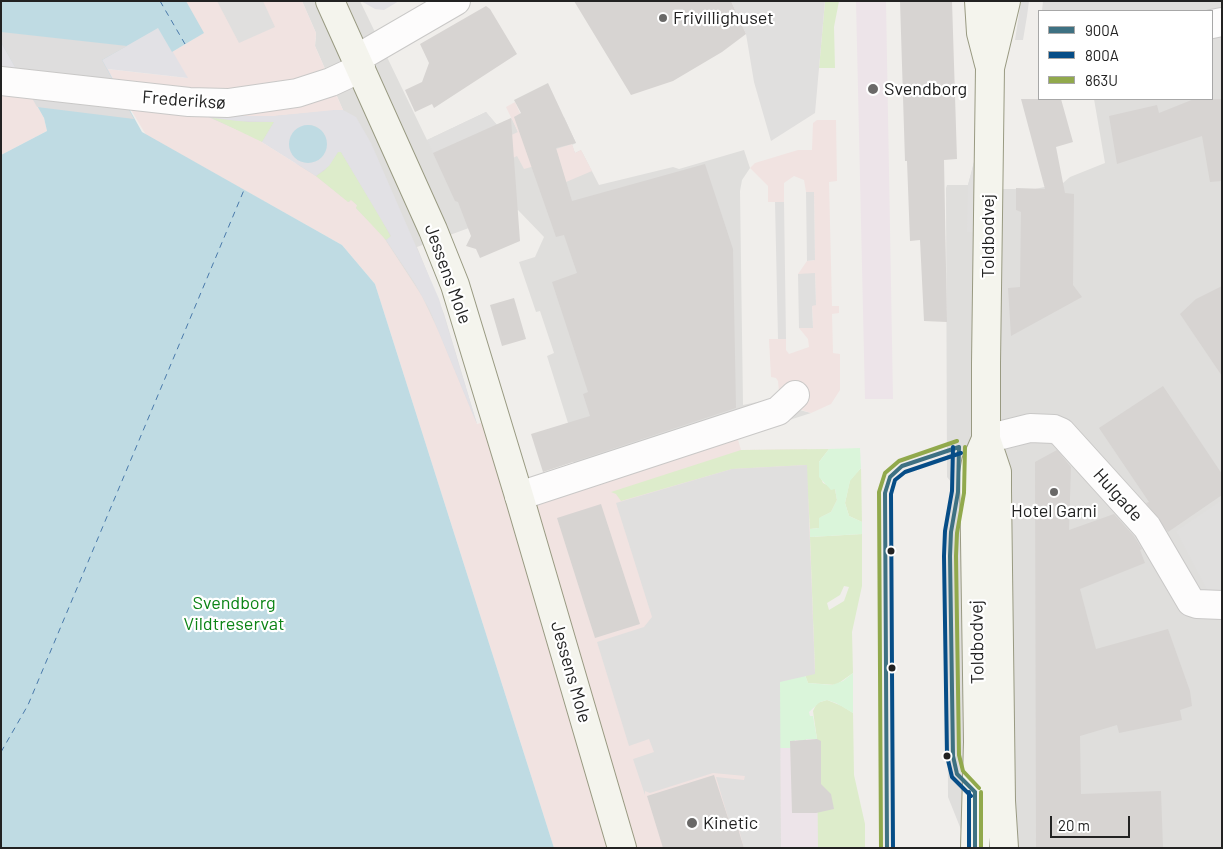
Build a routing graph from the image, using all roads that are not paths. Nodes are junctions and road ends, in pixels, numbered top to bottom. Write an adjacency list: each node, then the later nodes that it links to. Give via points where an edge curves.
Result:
1 (330, 1): 5 (street, Jessens Mole)
2 (456, 1): 5 (street, Frederiksø)
3 (979, 1): 6 (street)
4 (1006, 1): 6 (street)
5 (359, 64): 7 (street, Frederiksø, via 310,90 247,102 189,102); 10 (street, Jessens Mole, via 455,285)
6 (989, 80): 9 (street, Toldbodvej)
7 (10, 82)
8 (795, 395): 10 (street, via 778,411)
9 (986, 439): 11 (street, Hulgade, via 1030,428 1060,432 1147,527 1191,602); 13 (street, Toldbodvej, via 974,474 978,742); 14 (street, Toldbodvej, via 996,472 997,491)
10 (520, 496): 12 (street, Jessens Mole)
11 (1222, 605)
12 (622, 848)
13 (975, 848)
14 (1004, 848)

